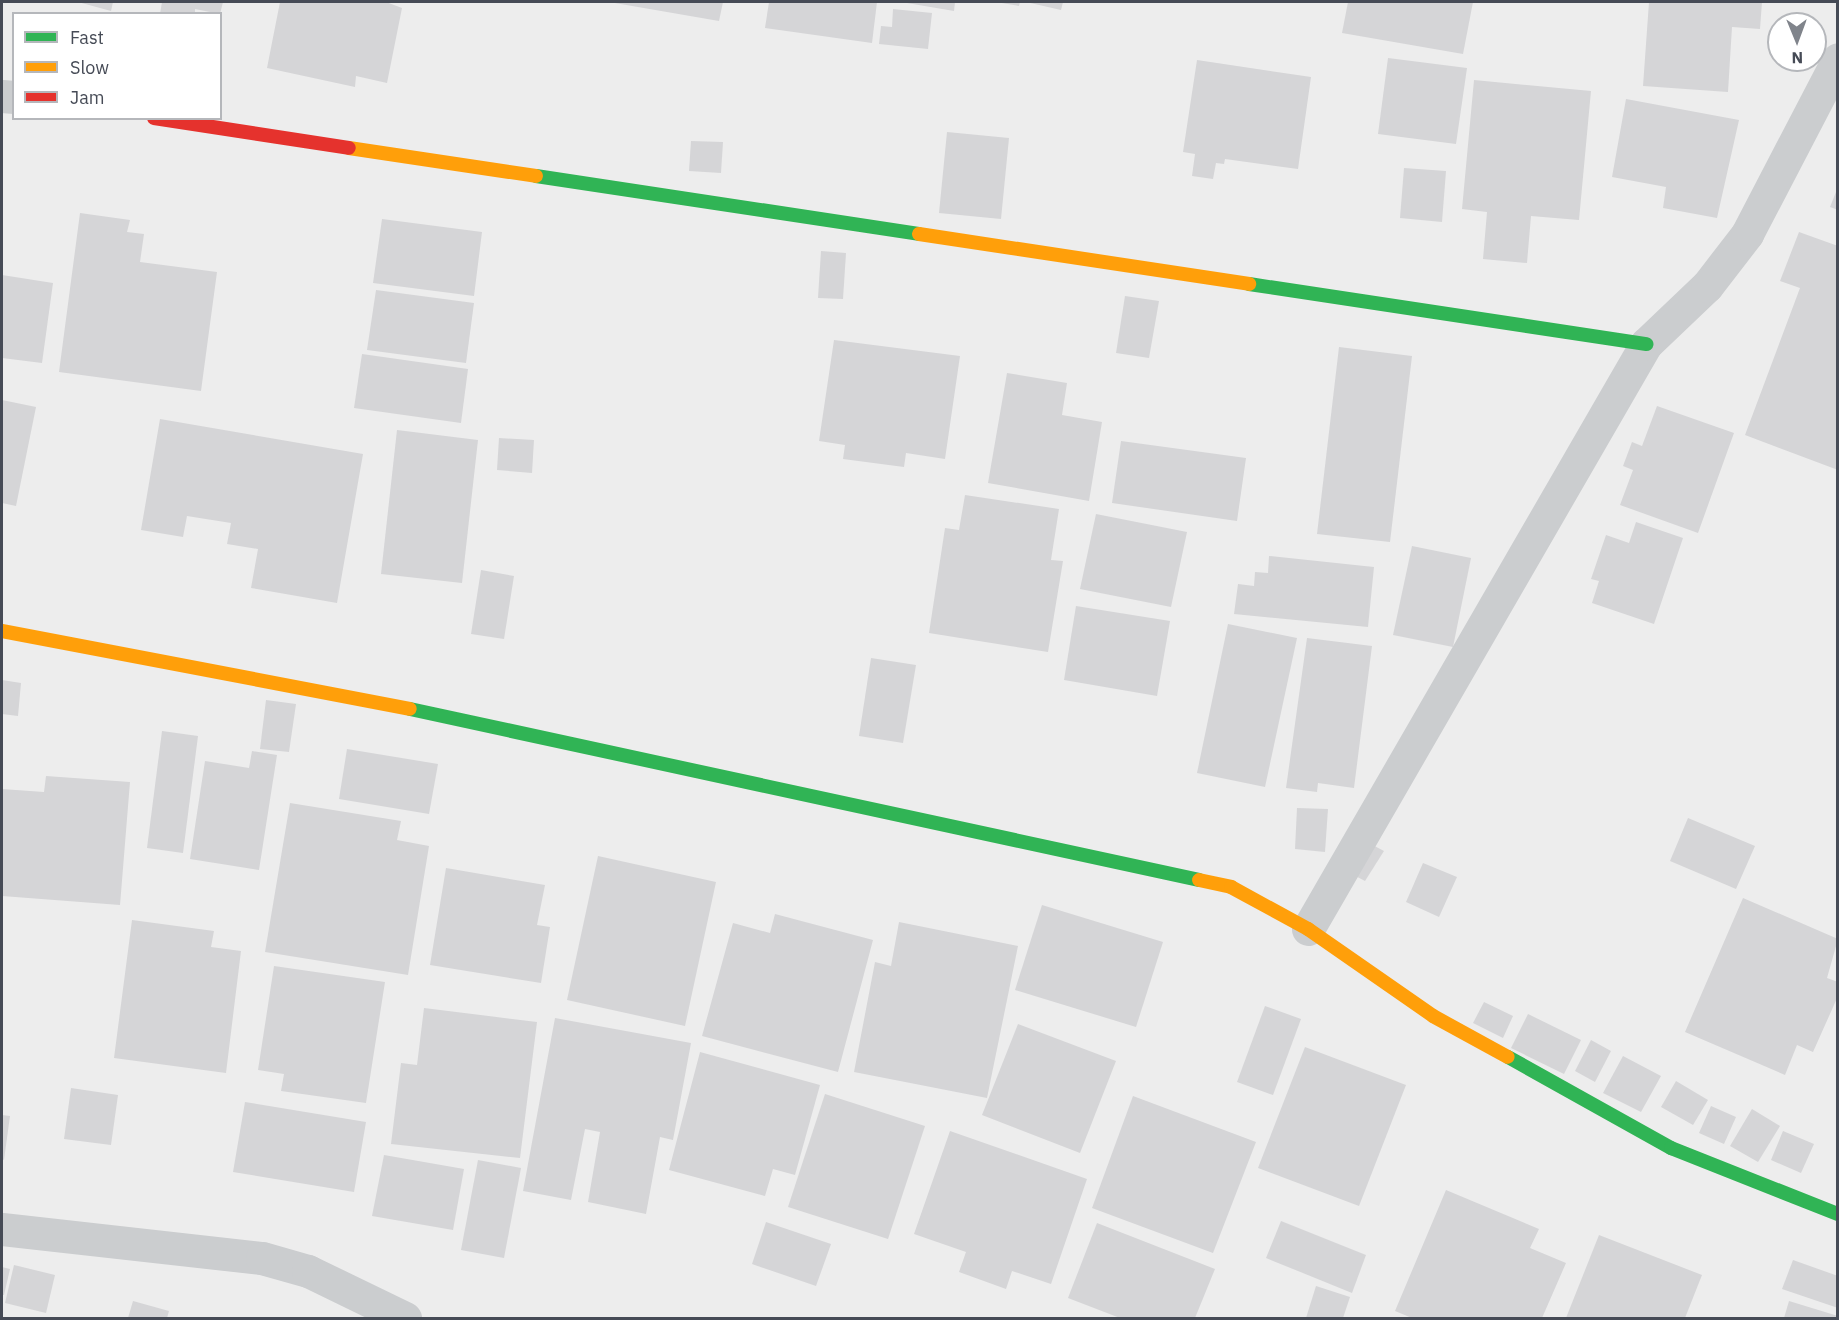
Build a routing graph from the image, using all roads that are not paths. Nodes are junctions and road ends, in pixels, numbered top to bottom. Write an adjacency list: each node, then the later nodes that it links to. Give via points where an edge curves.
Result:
1 (1838, 59): 3 (street, via 1747,234 1707,286)
2 (167, 120): 3 (street)
3 (1646, 344): 5 (street)
4 (2, 631): 5 (street, via 538,733 1231,887)
5 (1308, 929): 6 (street, via 1433,1016 1671,1148)
6 (1838, 1214)
7 (2, 1229): 8 (street, via 262,1258 308,1271)
8 (405, 1318)

